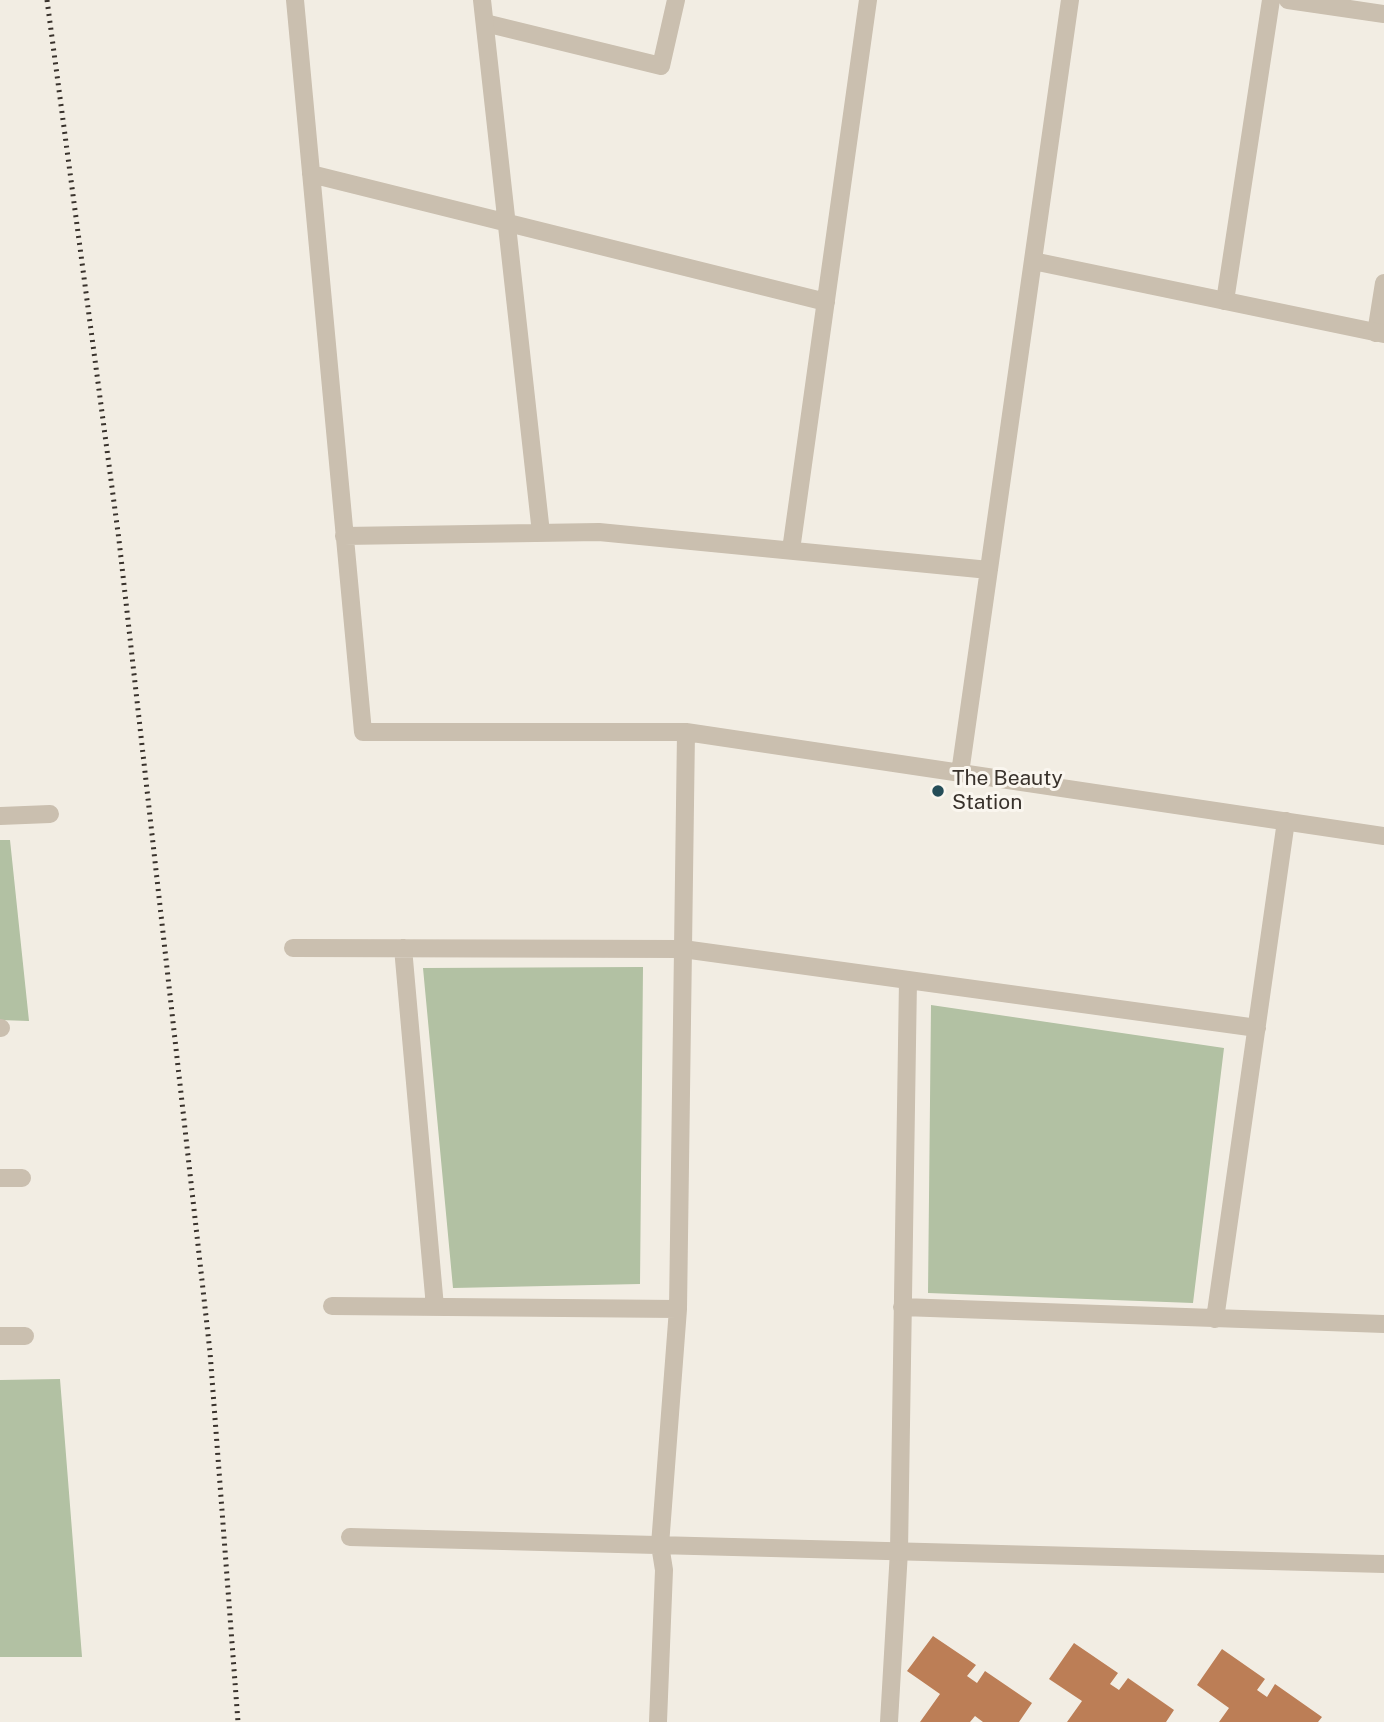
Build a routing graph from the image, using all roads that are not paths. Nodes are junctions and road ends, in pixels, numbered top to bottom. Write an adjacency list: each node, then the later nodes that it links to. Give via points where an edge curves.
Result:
1 (295, 0): 10 (street)
2 (482, 0): 9 (street)
3 (676, 0): 9 (street, via 661,66)
4 (868, 0): 15 (street)
5 (1070, 0): 12 (street)
6 (1271, 0): 14 (street)
7 (1288, 0): 8 (street)
8 (1384, 14)
9 (485, 23): 11 (street)
10 (311, 174): 11 (street); 18 (street)
11 (507, 223): 15 (street); 17 (street)
12 (1033, 261): 14 (street); 20 (street)
13 (1384, 283): 16 (street)
14 (1225, 301): 16 (street)
15 (826, 302): 19 (street)
16 (1380, 333)
17 (541, 533): 18 (street); 19 (street, via 599,532)
18 (344, 536): 21 (street, via 363,732)
19 (791, 550): 20 (street)
20 (989, 570): 22 (street)
21 (686, 732): 22 (street); 29 (street)
22 (960, 773): 25 (street)
23 (50, 814): 24 (street)
24 (0, 816)
25 (1286, 821): 26 (street); 31 (street)
26 (1384, 836)
27 (293, 948): 28 (street)
28 (403, 948): 29 (street); 35 (street)
29 (683, 949): 30 (street); 37 (street)
30 (908, 980): 31 (street); 36 (street)
31 (1256, 1028): 38 (street)
32 (0, 1178): 33 (street)
33 (22, 1178)
34 (332, 1306): 35 (street)
35 (435, 1307): 37 (street)
36 (902, 1307): 38 (street); 44 (street)
37 (678, 1309): 43 (street)
38 (1215, 1319): 39 (street)
39 (1384, 1324)
40 (0, 1336): 41 (street)
41 (25, 1336)
42 (350, 1537): 43 (street)
43 (660, 1545): 44 (street); 46 (street, via 664,1570)
44 (899, 1551): 45 (street); 47 (street)
45 (1384, 1564)
46 (659, 1722)
47 (889, 1722)

